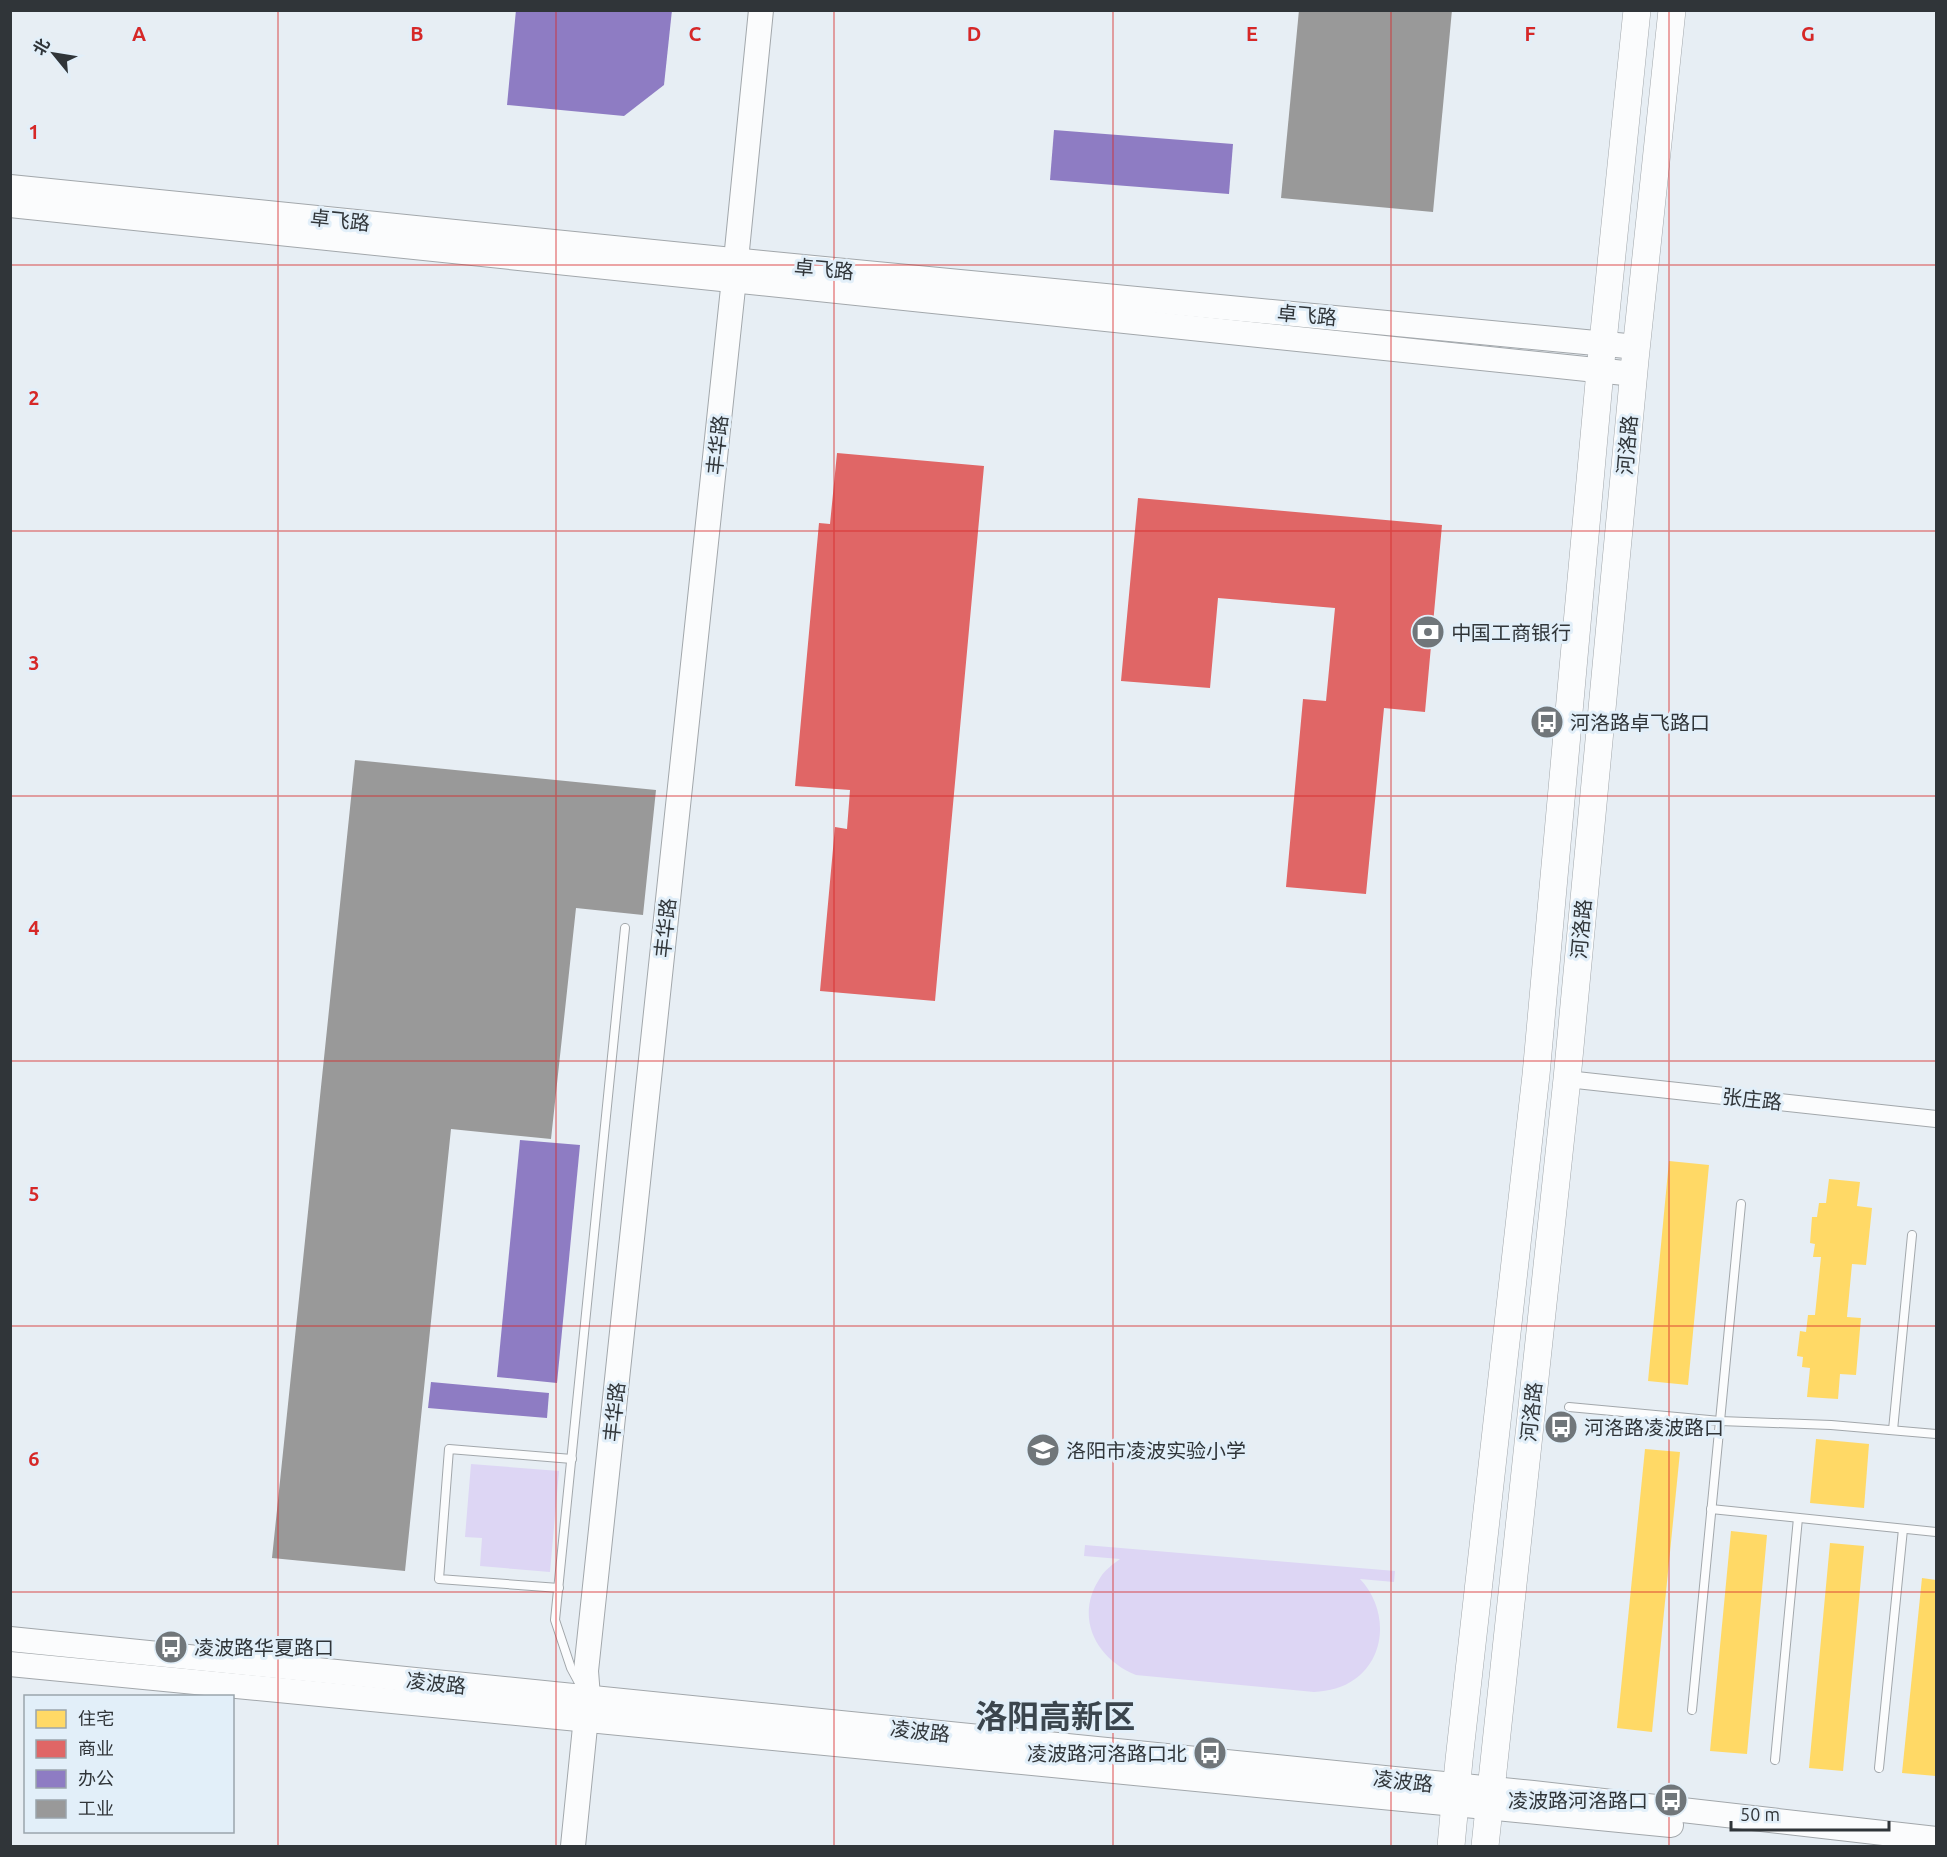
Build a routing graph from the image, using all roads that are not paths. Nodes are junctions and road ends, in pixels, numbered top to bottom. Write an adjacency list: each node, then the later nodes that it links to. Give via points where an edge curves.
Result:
1 (761, 10): 7 (street, 丰华路)
2 (775, 10): 7 (street, 丰华路)
3 (1637, 10): 8 (main road, 河洛路)
4 (1672, 10): 9 (main road, 河洛路)
5 (10, 187): 7 (street, 卓飞路)
6 (10, 205): 7 (street, 卓飞路)
7 (742, 271): 8 (street, 卓飞路); 10 (street, 卓飞路); 29 (street, 丰华路, via 605,1649)
8 (1603, 343): 9 (street, 卓飞路); 10 (main road, 河洛路)
9 (1637, 346): 11 (main road, 河洛路)
10 (1600, 371): 11 (street, 卓飞路); 33 (main road, 河洛路, via 1536,1076)
11 (1634, 374): 13 (main road, 河洛路)
12 (625, 928): 21 (lane)
13 (1567, 1079): 14 (street, 张庄路); 34 (main road, 河洛路)
14 (1936, 1119)
15 (1741, 1204): 18 (lane)
16 (1912, 1235): 19 (lane)
17 (1569, 1407): 18 (lane)
18 (1720, 1421): 19 (lane); 22 (lane)
19 (1893, 1430): 20 (lane)
20 (1936, 1434)
21 (572, 1459): 26 (lane); 26 (lane, via 449,1449 439,1579)
22 (1711, 1509): 23 (lane); 30 (lane)
23 (1798, 1518): 24 (lane); 31 (lane)
24 (1903, 1529): 25 (lane); 32 (lane)
25 (1936, 1532)
26 (559, 1588): 29 (lane, via 555,1620 571,1668)
27 (10, 1640): 29 (street, 凌波路, via 570,1696)
28 (10, 1664): 29 (street, 凌波路, via 297,1693)
29 (594, 1708): 33 (street, 凌波路); 36 (street, 丰华路); 37 (street, 丰华路)
30 (1692, 1710)
31 (1775, 1760)
32 (1880, 1768)
33 (1456, 1795): 34 (street, 凌波路); 38 (main road, 河洛路)
34 (1490, 1798): 35 (street, 凌波路); 39 (main road, 河洛路); 40 (street, 凌波路)
35 (1936, 1839)
36 (573, 1846)
37 (587, 1846)
38 (1451, 1846)
39 (1485, 1846)
40 (1884, 1846)

